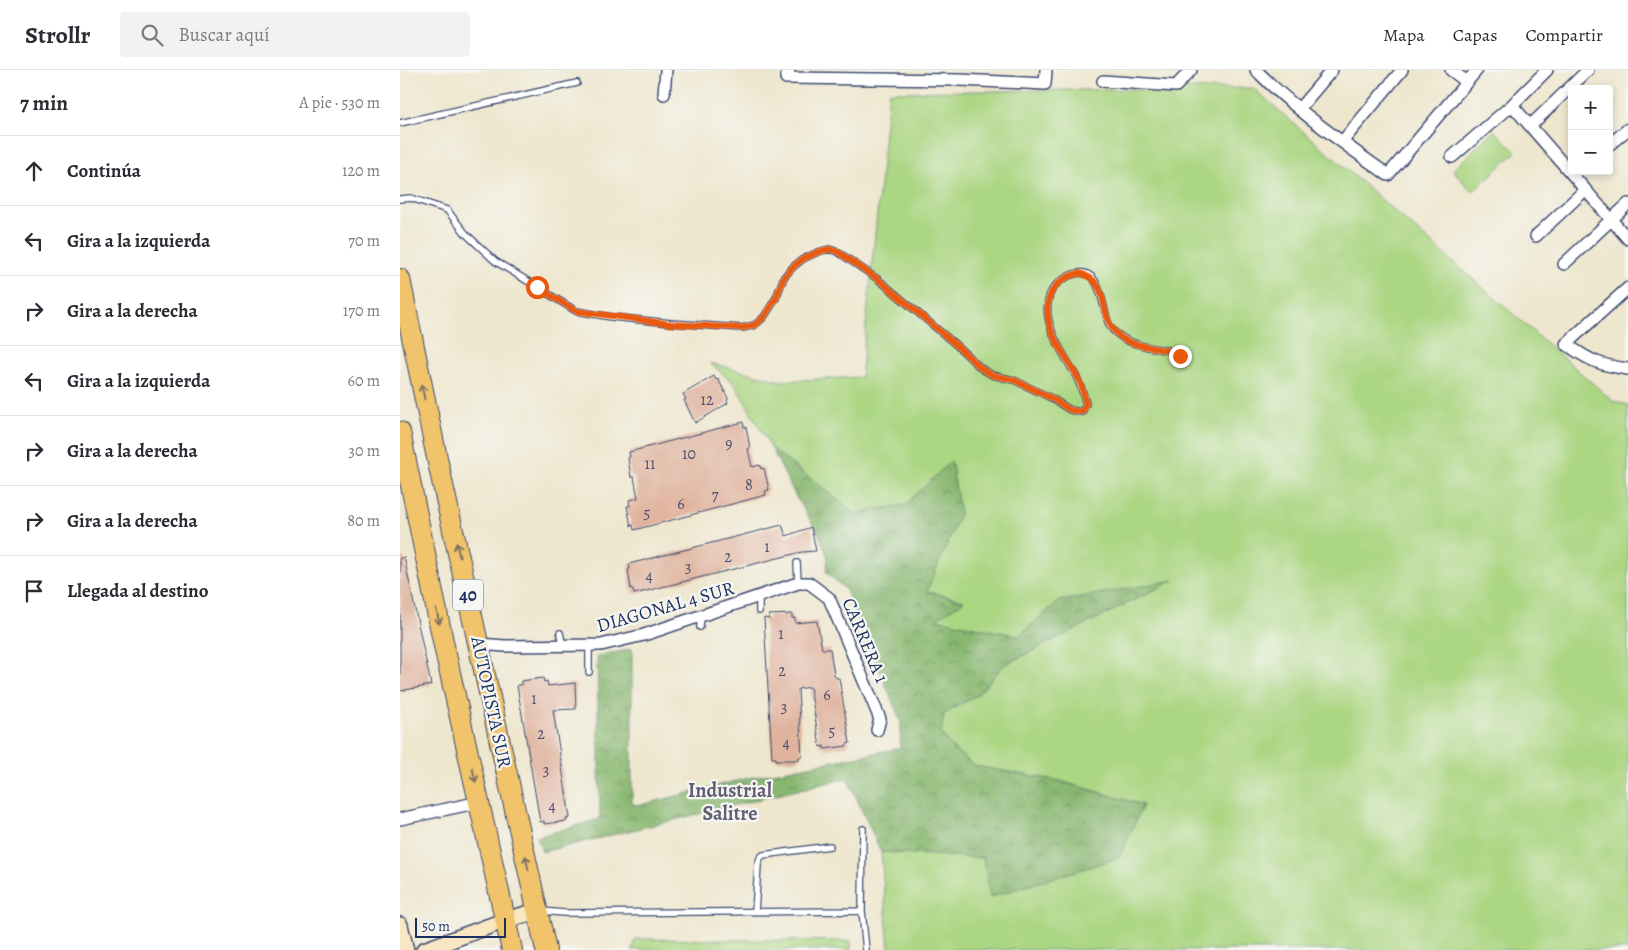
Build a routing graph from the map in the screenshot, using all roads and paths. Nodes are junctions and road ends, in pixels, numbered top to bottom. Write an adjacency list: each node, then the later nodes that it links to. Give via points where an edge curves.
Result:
1 (666, 70): 16 (street)
2 (1046, 70): 13 (street, via 1045,84)
3 (1112, 70): 4 (street, via 1103,81 1176,86)
4 (1191, 70)
5 (1332, 70): 18 (street)
6 (1402, 70): 22 (street)
7 (1451, 70): 14 (street)
8 (1477, 70): 14 (street)
9 (1547, 70): 17 (street)
10 (1588, 70): 20 (street)
11 (1259, 71): 18 (street)
12 (787, 74): 13 (street)
13 (963, 75)
14 (1467, 82): 22 (street, via 1388,175)
15 (577, 83): 19 (lane)
16 (664, 94)
17 (1512, 106): 20 (street); 24 (street)
18 (1299, 109): 22 (street)
19 (400, 123)
20 (1530, 126): 25 (street)
21 (1628, 129): 23 (street)
22 (1342, 142)
23 (1613, 142)
24 (1452, 157)
25 (1568, 166)
26 (1576, 175): 27 (street)
27 (1585, 190): 30 (street); 31 (street)
28 (400, 199): 36 (lane, via 411,198 447,210 494,261 576,311 671,324 742,328 755,325 764,317 784,277 794,266 829,249 879,280 982,369 1014,380 1074,412 1082,412 1086,404 1081,386 1051,329 1047,307 1052,290 1061,280 1074,274 1092,277 1100,289 1108,323 1122,338 1175,352)
29 (1628, 204): 30 (street)
30 (1612, 220): 32 (street); 33 (street)
31 (1536, 236)
32 (1628, 239)
33 (1564, 264)
34 (400, 279): 46 (highway, AUTOPISTA SUR / 40, one-way to 34)
35 (1628, 288): 37 (street, via 1566,344 1604,366)
36 (1184, 364)
37 (1626, 366)
38 (400, 432): 51 (highway, AUTOPISTA SUR / 40, one-way to 51)
39 (797, 563): 40 (lane)
40 (798, 582): 41 (street, DIAGONAL 4 SUR); 50 (street, CARRERA 1, via 809,584 829,598 880,719)
41 (759, 596): 42 (lane); 43 (street, DIAGONAL 4 SUR)
42 (759, 611)
43 (701, 615): 44 (lane); 47 (street, DIAGONAL 4 SUR, via 644,635)
44 (700, 627)
45 (560, 633): 48 (lane)
46 (479, 644): 48 (street, DIAGONAL 4 SUR); 55 (highway, AUTOPISTA SUR / 40, one-way to 46)
47 (589, 645): 48 (street, DIAGONAL 4 SUR); 49 (lane)
48 (563, 646)
49 (589, 672)
50 (877, 730)
51 (480, 802): 52 (street); 58 (highway, AUTOPISTA SUR / 40)
52 (400, 819)
53 (863, 829): 56 (lane)
54 (830, 846): 57 (lane, via 763,855 758,865)
55 (537, 910): 57 (lane, via 564,913); 58 (main road); 63 (highway, AUTOPISTA SUR / 40)
56 (862, 911): 57 (lane); 64 (lane)
57 (755, 912)
58 (506, 920): 61 (main road); 62 (highway, AUTOPISTA SUR / 40)
59 (400, 925): 60 (main road)
60 (406, 950)
61 (424, 950)
62 (512, 950)
63 (546, 950)
64 (866, 950)

